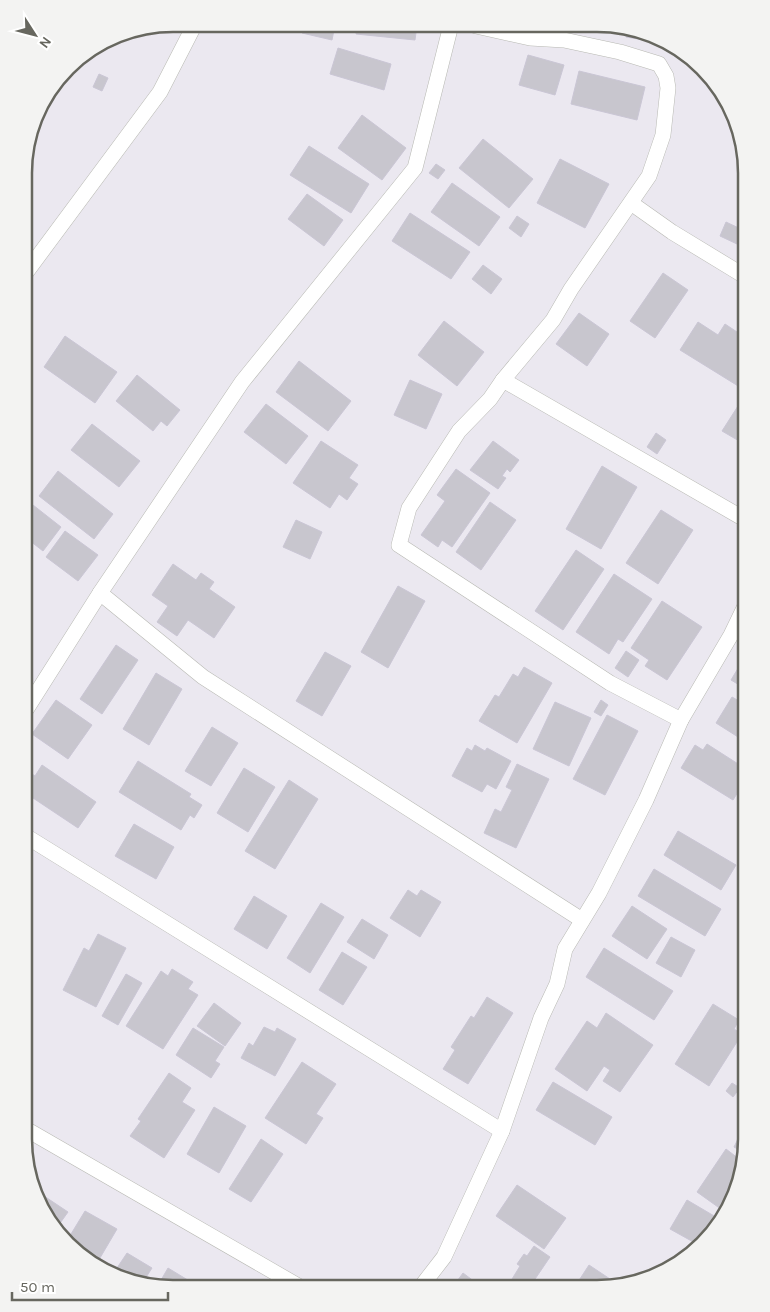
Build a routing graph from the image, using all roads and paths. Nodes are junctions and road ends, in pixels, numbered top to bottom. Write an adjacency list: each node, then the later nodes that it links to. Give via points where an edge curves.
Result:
1 (191, 32): 5 (street, via 160,92)
2 (449, 32): 9 (street, via 415,168 242,382)
3 (503, 32): 4 (street, via 564,40 658,64 666,76 668,88 663,134 649,176)
4 (631, 203): 6 (street); 7 (street, via 553,320)
5 (32, 265)
6 (738, 272)
7 (503, 380): 8 (street); 12 (street, via 490,399 459,431 409,508 399,545 610,683)
8 (738, 515)
9 (100, 593): 11 (street); 14 (street, via 203,677)
10 (738, 621): 12 (street)
11 (32, 700)
12 (681, 720): 14 (street, via 646,800)
13 (32, 840): 15 (street)
14 (582, 920): 15 (street, via 566,950 557,984 541,1018)
15 (502, 1131): 18 (street, via 444,1256)
16 (32, 1133): 17 (street)
17 (288, 1280)
18 (426, 1280)

